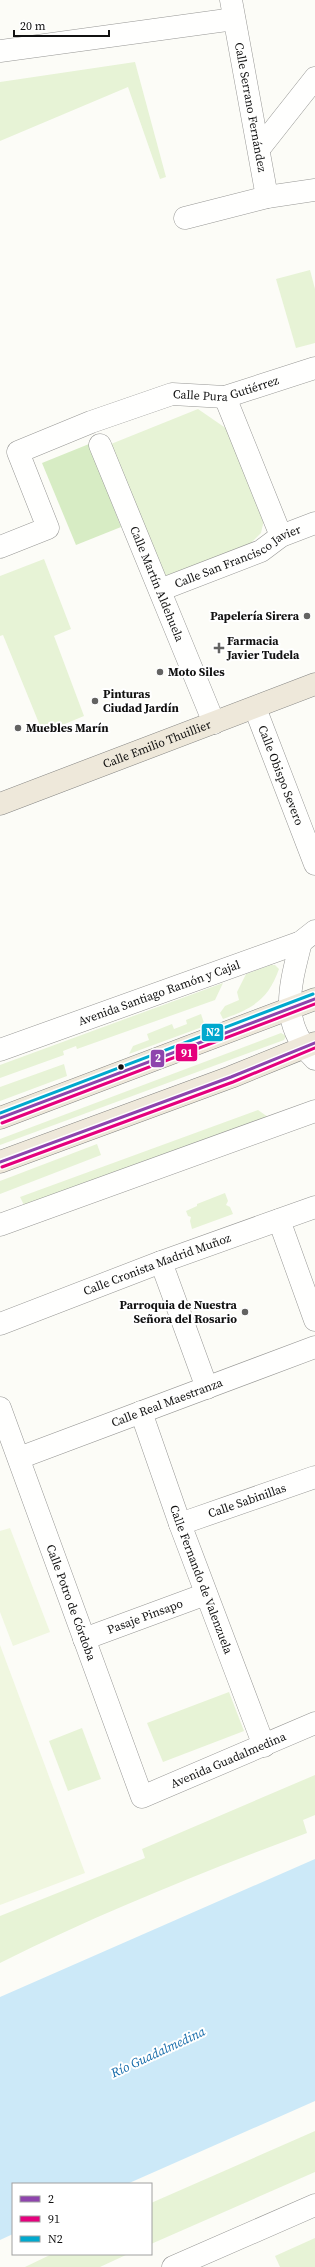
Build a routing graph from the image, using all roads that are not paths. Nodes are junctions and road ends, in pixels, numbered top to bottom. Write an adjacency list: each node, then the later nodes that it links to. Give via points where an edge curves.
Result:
1 (232, 9): 2 (street); 4 (street, Calle Serrano Fernández)
2 (0, 51)
3 (315, 78): 4 (street)
4 (259, 149): 6 (street, Calle Serrano Fernández)
5 (315, 190): 6 (street)
6 (267, 196): 7 (street)
7 (185, 218)
8 (315, 368): 9 (street, Calle Pura Gutiérrez)
9 (225, 397): 12 (street); 13 (street, Calle Pura Gutiérrez, via 172,394 91,422 18,452 48,528)
10 (100, 445): 14 (street, Calle Martín Aldehuela)
11 (315, 523): 12 (street, Calle San Francisco Javier)
12 (281, 536): 14 (street, Calle San Francisco Javier, via 261,551)
13 (0, 547)
14 (160, 590): 17 (street, Calle Martín Aldehuela)
15 (315, 684): 16 (main road, Calle Emilio Thuillier)
16 (255, 708): 17 (main road, Calle Emilio Thuillier); 19 (street, Calle Obispo Severo)
17 (214, 723): 18 (main road, Calle Emilio Thuillier)
18 (0, 804)
19 (315, 864)
20 (308, 937): 22 (street, via 290,984); 23 (street, Avenida Santiago Ramón y Cajal)
21 (315, 1000): 22 (main road)
22 (289, 1009): 24 (street); 26 (main road)
23 (0, 1050)
24 (311, 1050): 27 (main road, via 231,1076)
25 (315, 1111): 30 (street)
26 (0, 1118)
27 (0, 1162)
28 (315, 1207): 29 (street, Calle Cronista Madrid Muñoz)
29 (279, 1220): 31 (street, Calle Cronista Madrid Muñoz); 32 (street)
30 (0, 1225)
31 (161, 1262): 33 (street, Calle Cronista Madrid Muñoz); 35 (street)
32 (315, 1320)
33 (0, 1324)
34 (315, 1347): 35 (street, Calle Real Maestranza)
35 (207, 1388): 37 (street, Calle Real Maestranza)
36 (0, 1408): 38 (street, Calle Potro de Córdoba)
37 (141, 1412): 38 (street, Calle Real Maestranza); 40 (street, Calle Fernando de Valenzuela)
38 (19, 1458): 42 (street, Calle Potro de Córdoba)
39 (314, 1482): 40 (street, Calle Sabinillas)
40 (180, 1524): 41 (street, Calle Fernando de Valenzuela)
41 (206, 1594): 42 (street, Pasaje Pinsapo); 44 (street, Calle Fernando de Valenzuela)
42 (84, 1639): 45 (street, Calle Potro de Córdoba)
43 (315, 1723): 44 (street, Avenida Guadalmedina)
44 (264, 1746): 45 (street, Avenida Guadalmedina)
45 (142, 1797)
46 (315, 2205): 47 (street)
47 (173, 2267)

